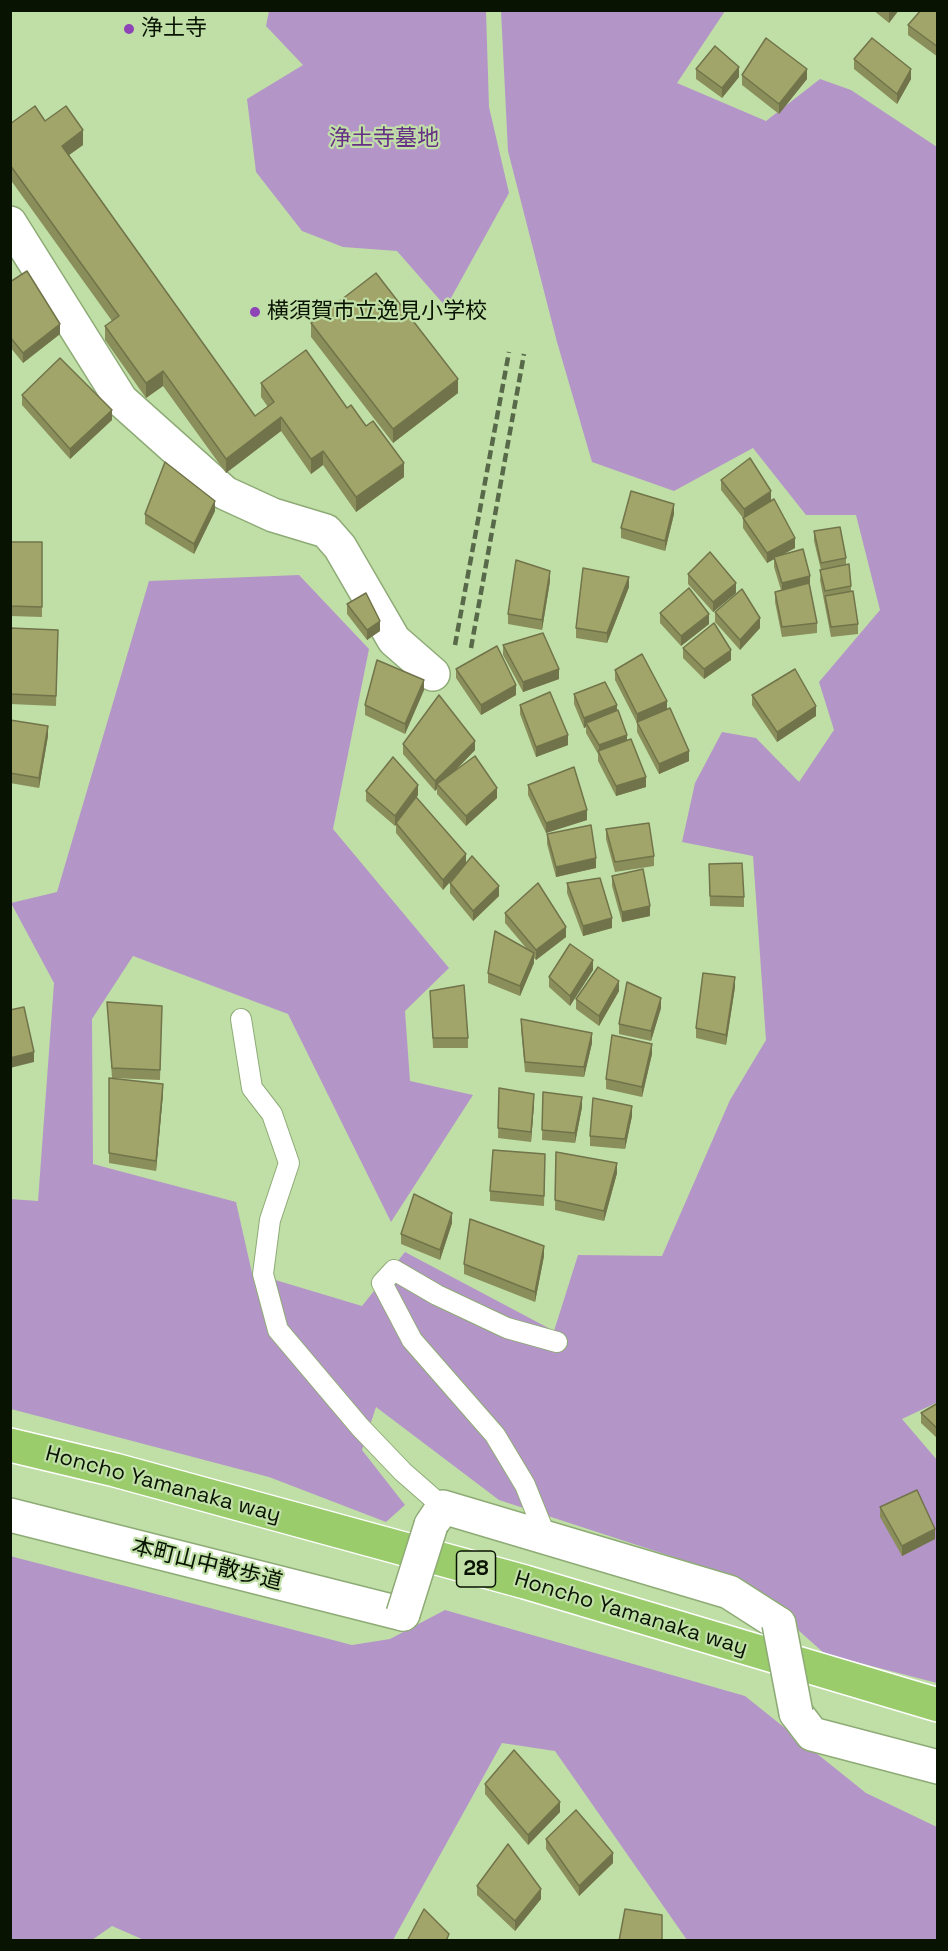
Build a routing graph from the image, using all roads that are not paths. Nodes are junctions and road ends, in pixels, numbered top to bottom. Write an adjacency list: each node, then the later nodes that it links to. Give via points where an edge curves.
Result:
1 (10, 223): 2 (street, via 121,400 225,493 273,515 326,531 340,547 394,640)
2 (433, 674)
3 (241, 1019): 8 (lane, via 252,1088 272,1114 290,1163 270,1220 263,1274 278,1330)
4 (557, 1342): 9 (lane, via 507,1328 394,1270 382,1283 412,1340 495,1435 525,1485)
5 (10, 1445): 10 (highway, Honcho Yamanaka way / 28, via 525,1582)
6 (10, 1466): 11 (highway, Honcho Yamanaka way / 28, via 111,1488 501,1596)
7 (10, 1515): 8 (street, 本町山中散歩道, bridge, via 403,1614)
8 (437, 1516): 9 (street)
9 (546, 1537): 12 (street, bridge, via 729,1592 779,1624 796,1713 812,1734)
10 (938, 1705)
11 (938, 1724)
12 (938, 1767)

